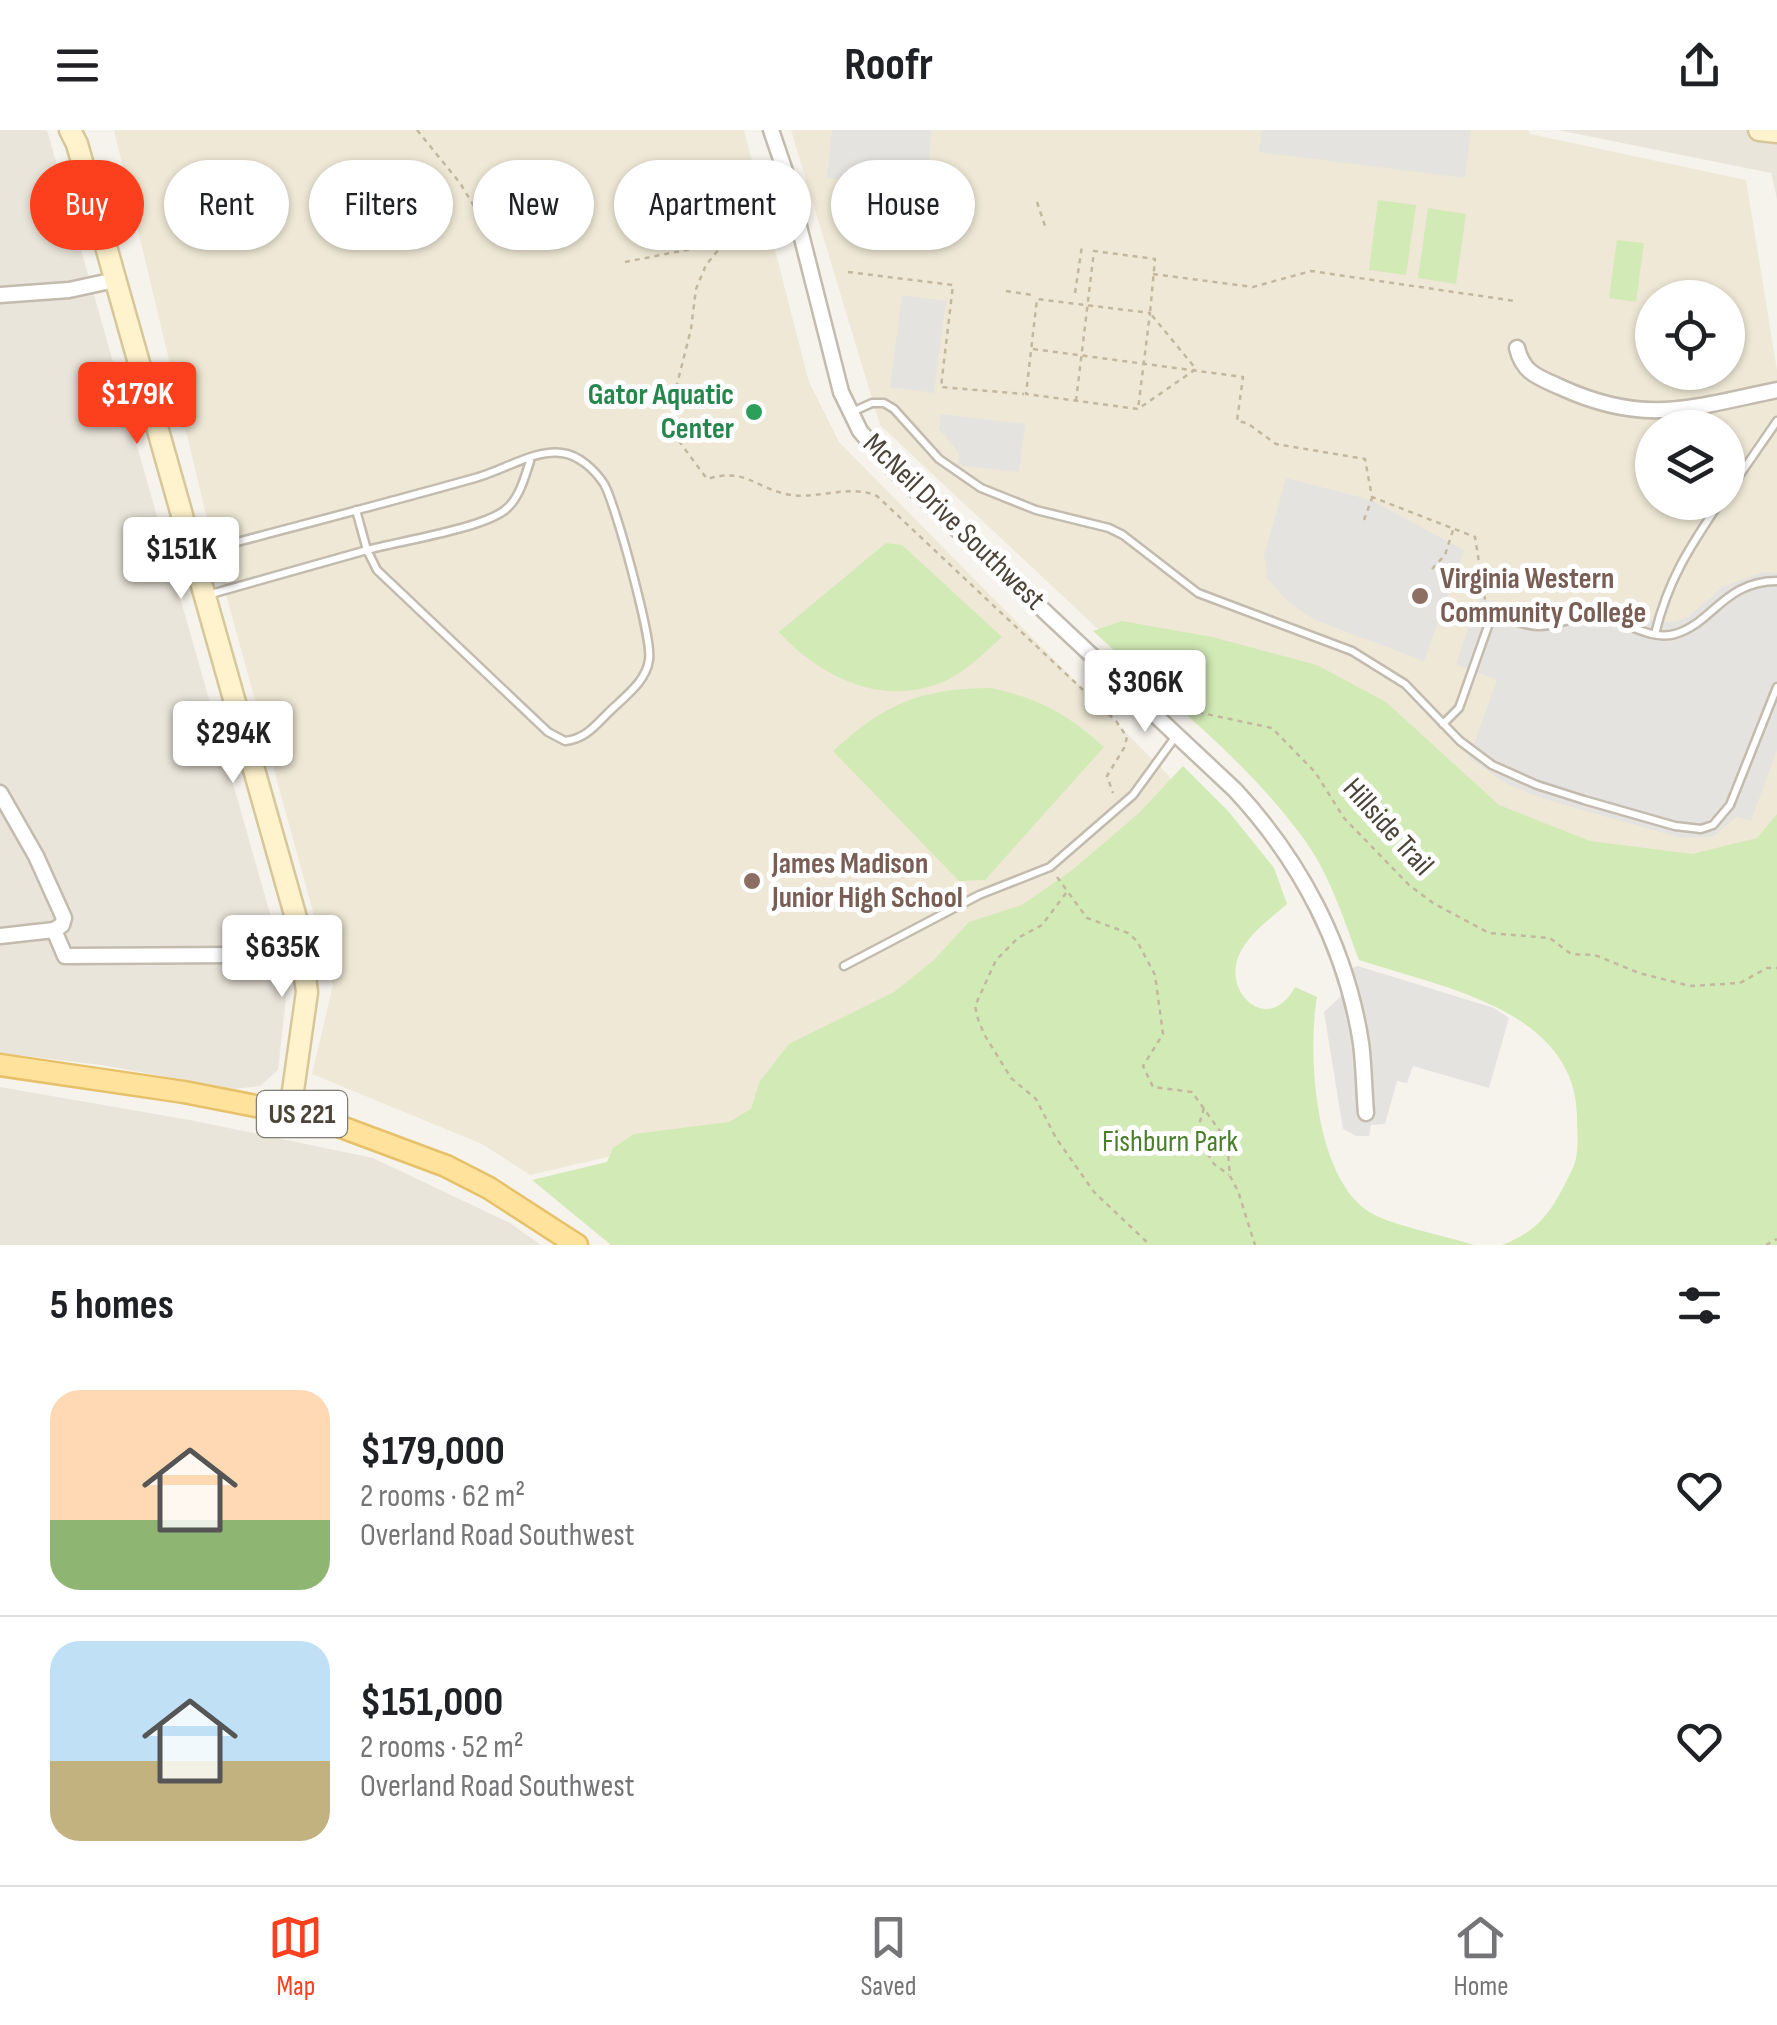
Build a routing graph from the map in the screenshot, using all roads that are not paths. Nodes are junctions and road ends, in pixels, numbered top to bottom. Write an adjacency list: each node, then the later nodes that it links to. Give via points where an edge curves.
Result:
1 (770, 130): 9 (street, McNeil Drive Southwest)
2 (1759, 130): 3 (main road)
3 (1777, 132)
4 (75, 135): 5 (main road)
5 (115, 280): 6 (street); 16 (main road)
6 (0, 295)
7 (1517, 348): 8 (street, via 1531,374 1638,412)
8 (1777, 390)
9 (850, 414): 21 (lane, via 884,403 939,459 980,488 1109,528 1198,593 1352,651 1405,684); 22 (street, McNeil Drive Southwest, via 894,470)
10 (1777, 420): 12 (lane)
11 (530, 460): 13 (lane); 15 (lane, via 505,510); 15 (lane, via 547,453 574,456 604,483 650,648 640,682 585,736 565,740 548,732 377,570)
12 (1745, 467)
13 (356, 510): 15 (lane); 16 (lane)
14 (1707, 520): 19 (lane, via 1681,558)
15 (366, 550): 18 (lane)
16 (193, 554): 18 (main road)
17 (1777, 581): 19 (lane, via 1734,591 1685,630)
18 (205, 596): 29 (main road, via 306,965 304,1032)
19 (1655, 634): 21 (lane, via 1598,616 1539,626 1493,612 1459,708)
20 (1777, 687): 21 (lane, via 1730,805 1701,829 1537,785 1492,766)
21 (1443, 724)
22 (1177, 735): 27 (lane, via 1132,795 1050,868 978,895); 30 (street, McNeil Drive Southwest, via 1258,814 1306,881 1350,999)
23 (1, 794): 24 (street, via 64,918)
24 (54, 930): 25 (street); 26 (street, via 64,956)
25 (0, 936)
26 (239, 955)
27 (844, 966)
28 (0, 1066): 29 (main road, US 221)
29 (290, 1112): 31 (main road, US 221, via 446,1166)
30 (1366, 1113)
31 (576, 1245)

